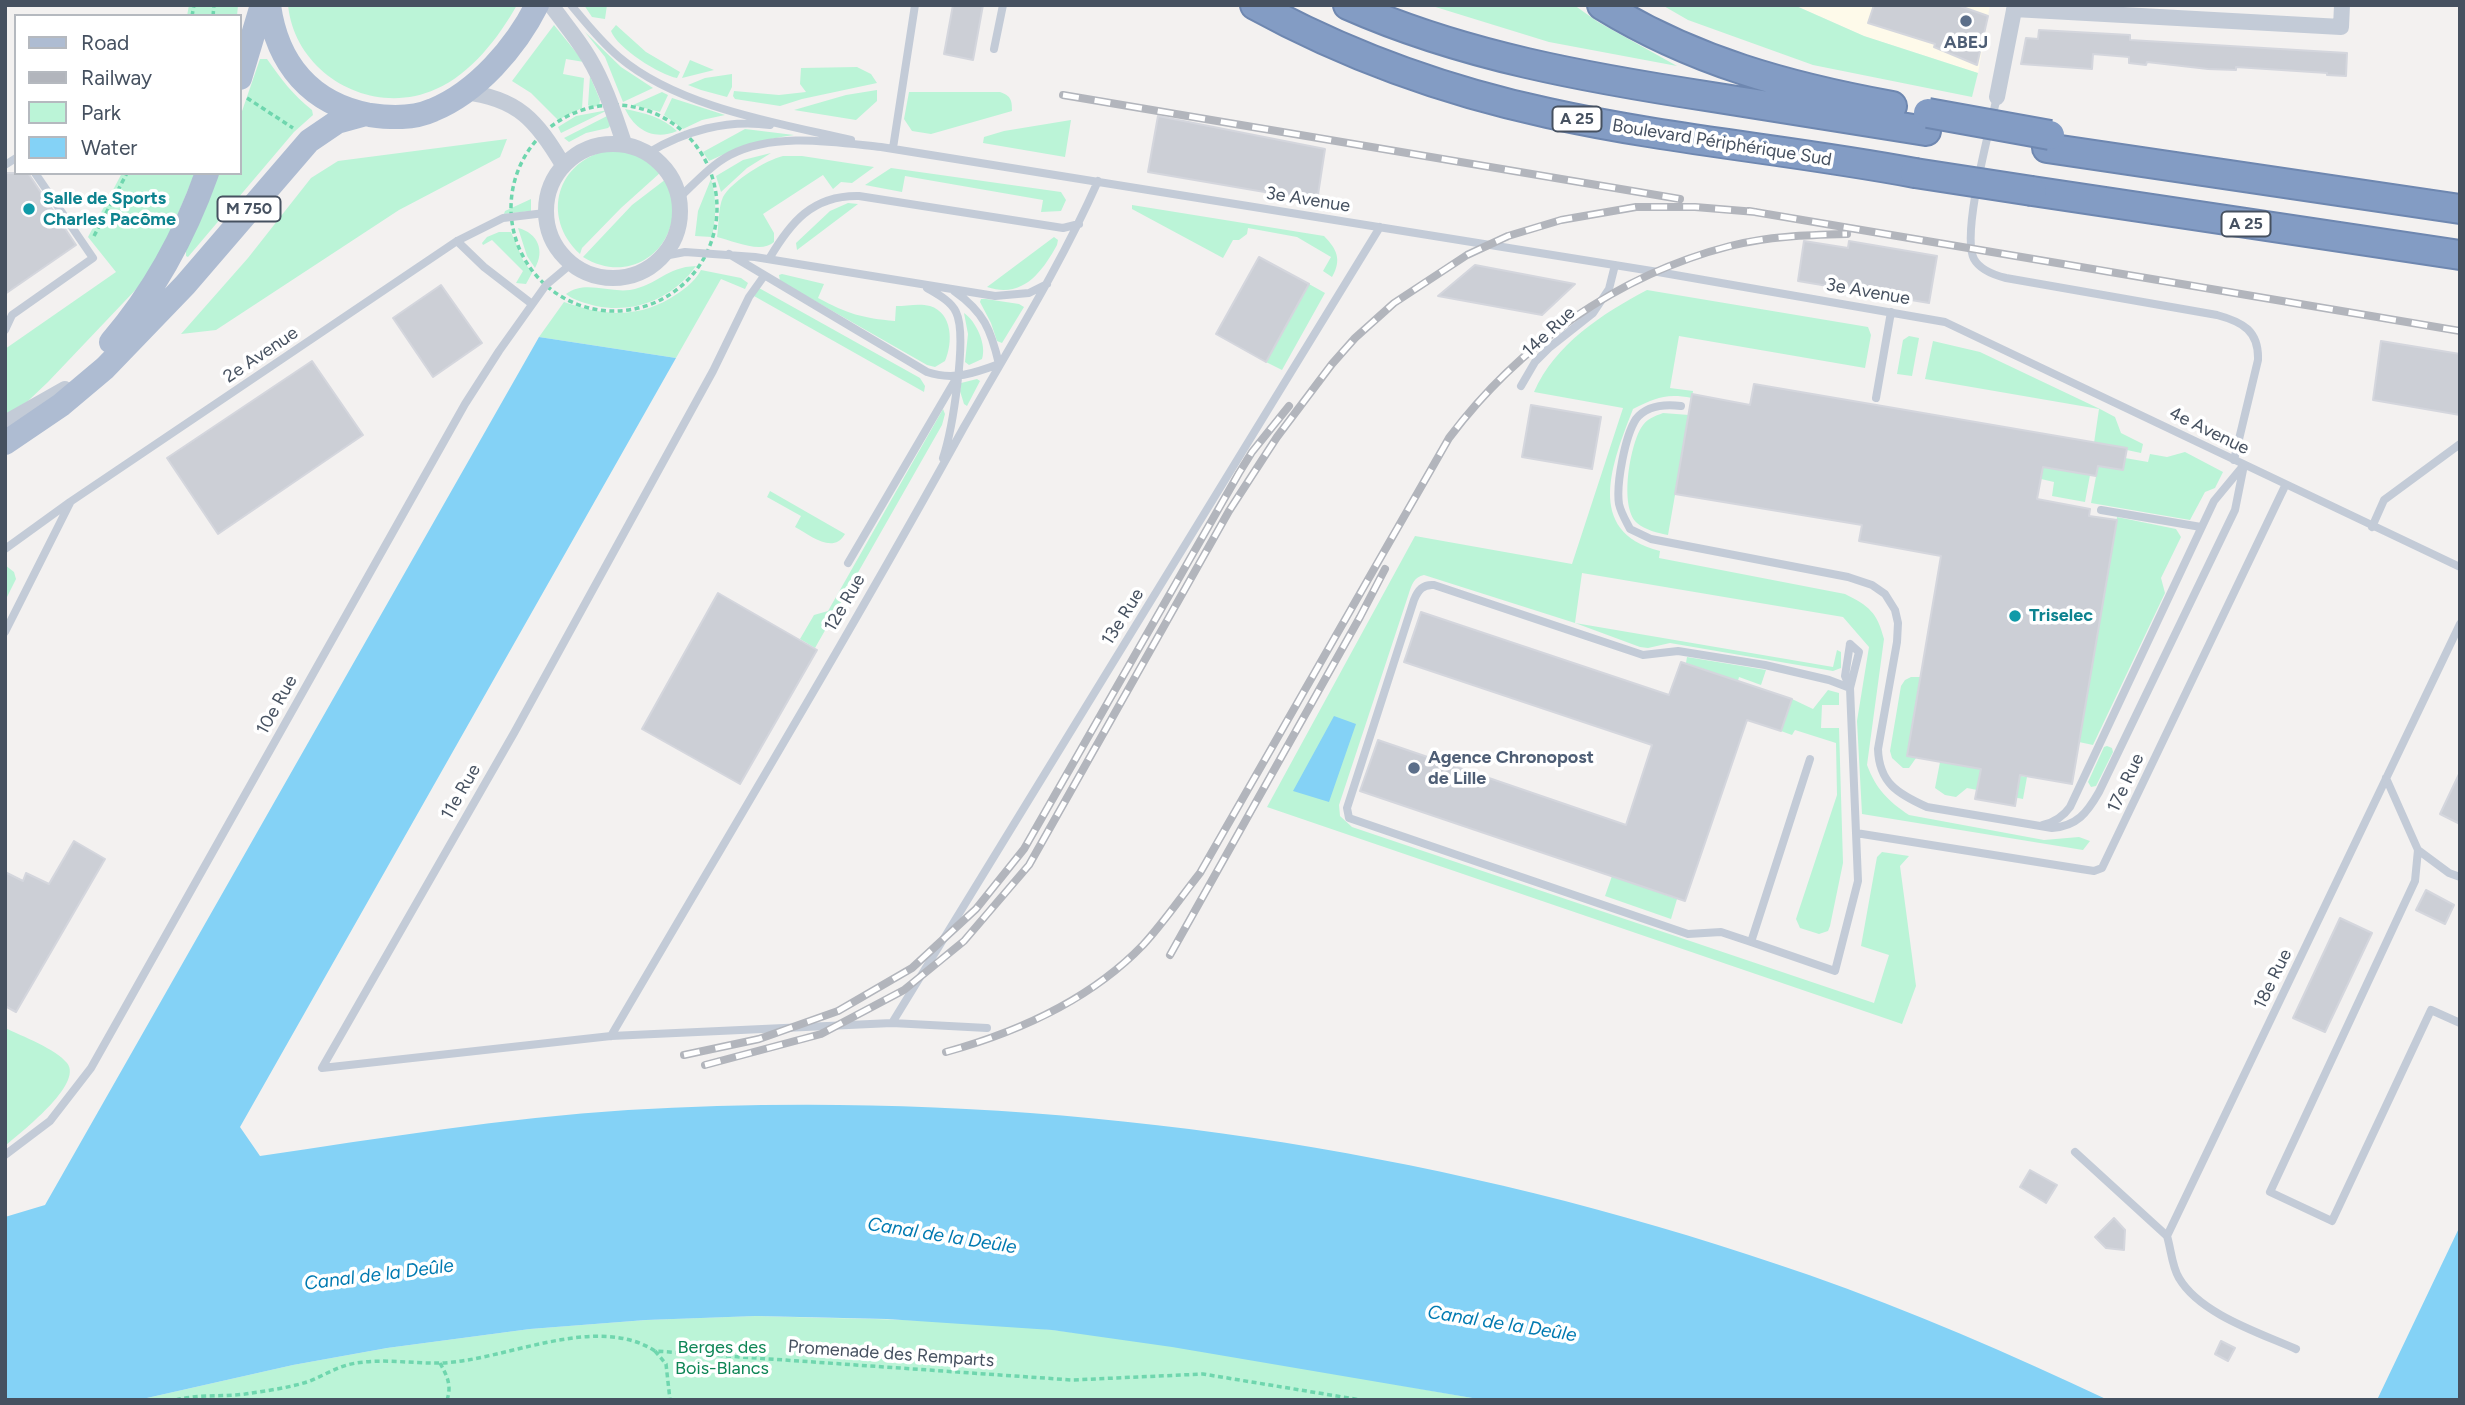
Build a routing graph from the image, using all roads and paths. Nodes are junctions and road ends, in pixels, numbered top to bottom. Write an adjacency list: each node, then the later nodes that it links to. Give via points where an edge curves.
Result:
1 (262, 5): 15 (main road)
2 (269, 5): 20 (main road, via 278,43 298,76 327,101)
3 (537, 5): 16 (main road, via 502,56)
4 (551, 5): 19 (street, via 588,55)
5 (571, 5): 22 (lane, via 620,58 669,88 701,102)
6 (915, 5): 28 (lane)
7 (1003, 5): 14 (lane)
8 (1255, 5): 45 (highway, Boulevard Périphérique Sud / A 25, bridge, via 1395,70 1501,102 1646,132)
9 (1348, 5): 21 (highway, via 1403,28 1535,65 1658,89)
10 (1602, 5): 21 (highway, via 1647,32 1736,69)
11 (2342, 5): 13 (street, via 2341,27)
12 (2015, 7): 13 (street); 18 (street)
13 (2200, 12)
14 (994, 49)
15 (242, 71)
16 (464, 92): 20 (main road, via 416,116); 23 (street, via 508,103)
17 (242, 97): 25 (path)
18 (1997, 97): 67 (lane, via 1973,210 1970,248 1975,262 2006,278 2217,315 2243,324 2258,345 2258,360)
19 (611, 105): 23 (path, via 575,113); 24 (path, via 647,110); 26 (street)
20 (366, 114): 25 (main road, M 750, via 337,122)
21 (1927, 122): 37 (highway)
22 (807, 130): 24 (lane, via 738,123); 27 (lane)
23 (544, 133): 30 (street); 39 (path, via 518,170)
24 (686, 135): 29 (lane); 31 (path)
25 (309, 141): 65 (main road, M 750, via 147,326 77,393)
26 (624, 144): 29 (street); 30 (street, via 601,144 580,151)
27 (881, 147): 28 (lane, 3e Avenue); 31 (lane, 3e Avenue, via 782,142 750,147)
28 (893, 148): 35 (lane, 3e Avenue)
29 (648, 153): 36 (street, via 674,179)
30 (562, 165): 38 (street, via 550,184)
31 (710, 170): 36 (lane, 3e Avenue); 43 (path, via 719,202)
32 (36, 175): 47 (lane)
33 (126, 175): 47 (path, via 91,241)
34 (206, 175): 65 (main road, M 750, via 177,243 127,324 70,386)
35 (1098, 181): 40 (lane, 12e Rue); 41 (lane, 3e Avenue)
36 (680, 197): 46 (street, via 681,218)
37 (2460, 209)
38 (545, 213): 39 (lane, 2e Avenue); 49 (street, via 557,249)
39 (512, 217): 42 (lane, 2e Avenue); 53 (path, via 526,260)
40 (1079, 224): 48 (lane, via 1063,228 842,195 800,216); 52 (lane, 12e Rue)
41 (1380, 227): 50 (lane, 3e Avenue); 87 (lane, 13e Rue)
42 (457, 241): 56 (lane); 71 (lane, 2e Avenue)
43 (708, 252): 44 (lane); 46 (lane); 53 (path, via 682,285 646,306 614,310 583,306)
44 (729, 254): 48 (lane); 51 (lane)
45 (2460, 255)
46 (664, 256): 49 (street, via 629,277 589,274)
47 (93, 258): 59 (lane, via 12,315)
48 (769, 259): 54 (lane)
49 (571, 264): 53 (lane, 10e Rue)
50 (1615, 265): 57 (lane, 3e Avenue); 62 (lane, 14e Rue, via 1609,289 1593,313 1535,362)
51 (764, 276): 61 (lane, via 927,372); 90 (lane, 11e Rue, via 514,733 322,1068)
52 (1046, 284): 55 (lane, via 1014,296); 60 (lane, 12e Rue)
53 (546, 285): 56 (lane, 10e Rue)
54 (921, 285): 55 (lane); 61 (lane, via 956,311 960,337)
55 (954, 291): 60 (lane, via 979,311 988,325)
56 (533, 304): 92 (lane, 10e Rue, via 466,404 91,1068 50,1121)
57 (1891, 312): 58 (lane, 3e Avenue); 63 (lane)
58 (1945, 322): 67 (lane, 4e Avenue)
59 (5, 330)
60 (999, 364): 61 (lane); 69 (lane, 12e Rue)
61 (957, 377): 69 (lane, via 948,443); 76 (lane)
62 (1521, 386)
63 (1876, 398)
64 (1681, 406): 82 (lane, via 1660,405 1648,410 1633,427 1618,486 1619,504 1630,529 1651,539 1848,577 1885,594 1898,623 1878,749 1884,777 1909,799 1927,807)
65 (8, 434)
66 (2460, 444): 74 (lane, via 2384,500)
67 (2234, 460): 68 (lane, 4e Avenue)
68 (2244, 465): 70 (lane, 4e Avenue); 73 (lane, via 2214,501); 82 (lane, via 2235,510 2090,808 2066,827)
69 (938, 474): 90 (lane, 12e Rue)
70 (2286, 486): 74 (lane, 4e Avenue); 83 (lane, 17e Rue, via 2102,868 2094,871)
71 (70, 502): 75 (lane, 2e Avenue); 79 (lane)
72 (2101, 510): 73 (lane)
73 (2201, 527): 82 (lane, via 2070,807 2053,822)
74 (2372, 527): 77 (lane, 4e Avenue)
75 (5, 549)
76 (848, 563)
77 (2460, 567)
78 (2460, 624): 81 (lane, 18e Rue)
79 (5, 632)
80 (1810, 759): 86 (lane)
81 (2386, 778): 84 (lane); 93 (lane, 18e Rue)
82 (2037, 826)
83 (1856, 833): 86 (lane, via 1858,881 1835,971); 86 (lane, via 1850,688 1765,665 1678,651 1643,656 1427,585 1417,593 1347,808 1349,818 1688,934 1721,932)
84 (2418, 850): 85 (lane); 88 (lane, via 2416,881 2270,1192 2333,1221 2431,1010)
85 (2460, 877)
86 (1751, 942)
87 (892, 1023): 89 (lane); 90 (lane)
88 (2460, 1023)
89 (987, 1028)
90 (611, 1036)
91 (2075, 1152): 93 (lane)
92 (5, 1155)
93 (2167, 1236): 94 (lane, via 2178,1277 2195,1297 2230,1320)
94 (2296, 1349)
95 (655, 1351): 96 (path, Promenade des Remparts, via 620,1337 576,1338 482,1359); 97 (path, via 666,1364); 102 (path, Promenade des Remparts, via 1072,1380 1203,1374)
96 (440, 1363): 98 (path, Promenade des Remparts, via 348,1364 290,1385); 99 (path, via 449,1380)
97 (670, 1392): 100 (path); 101 (path)
98 (176, 1400)
99 (447, 1400)
100 (665, 1400)
101 (670, 1400)
102 (1361, 1400)

